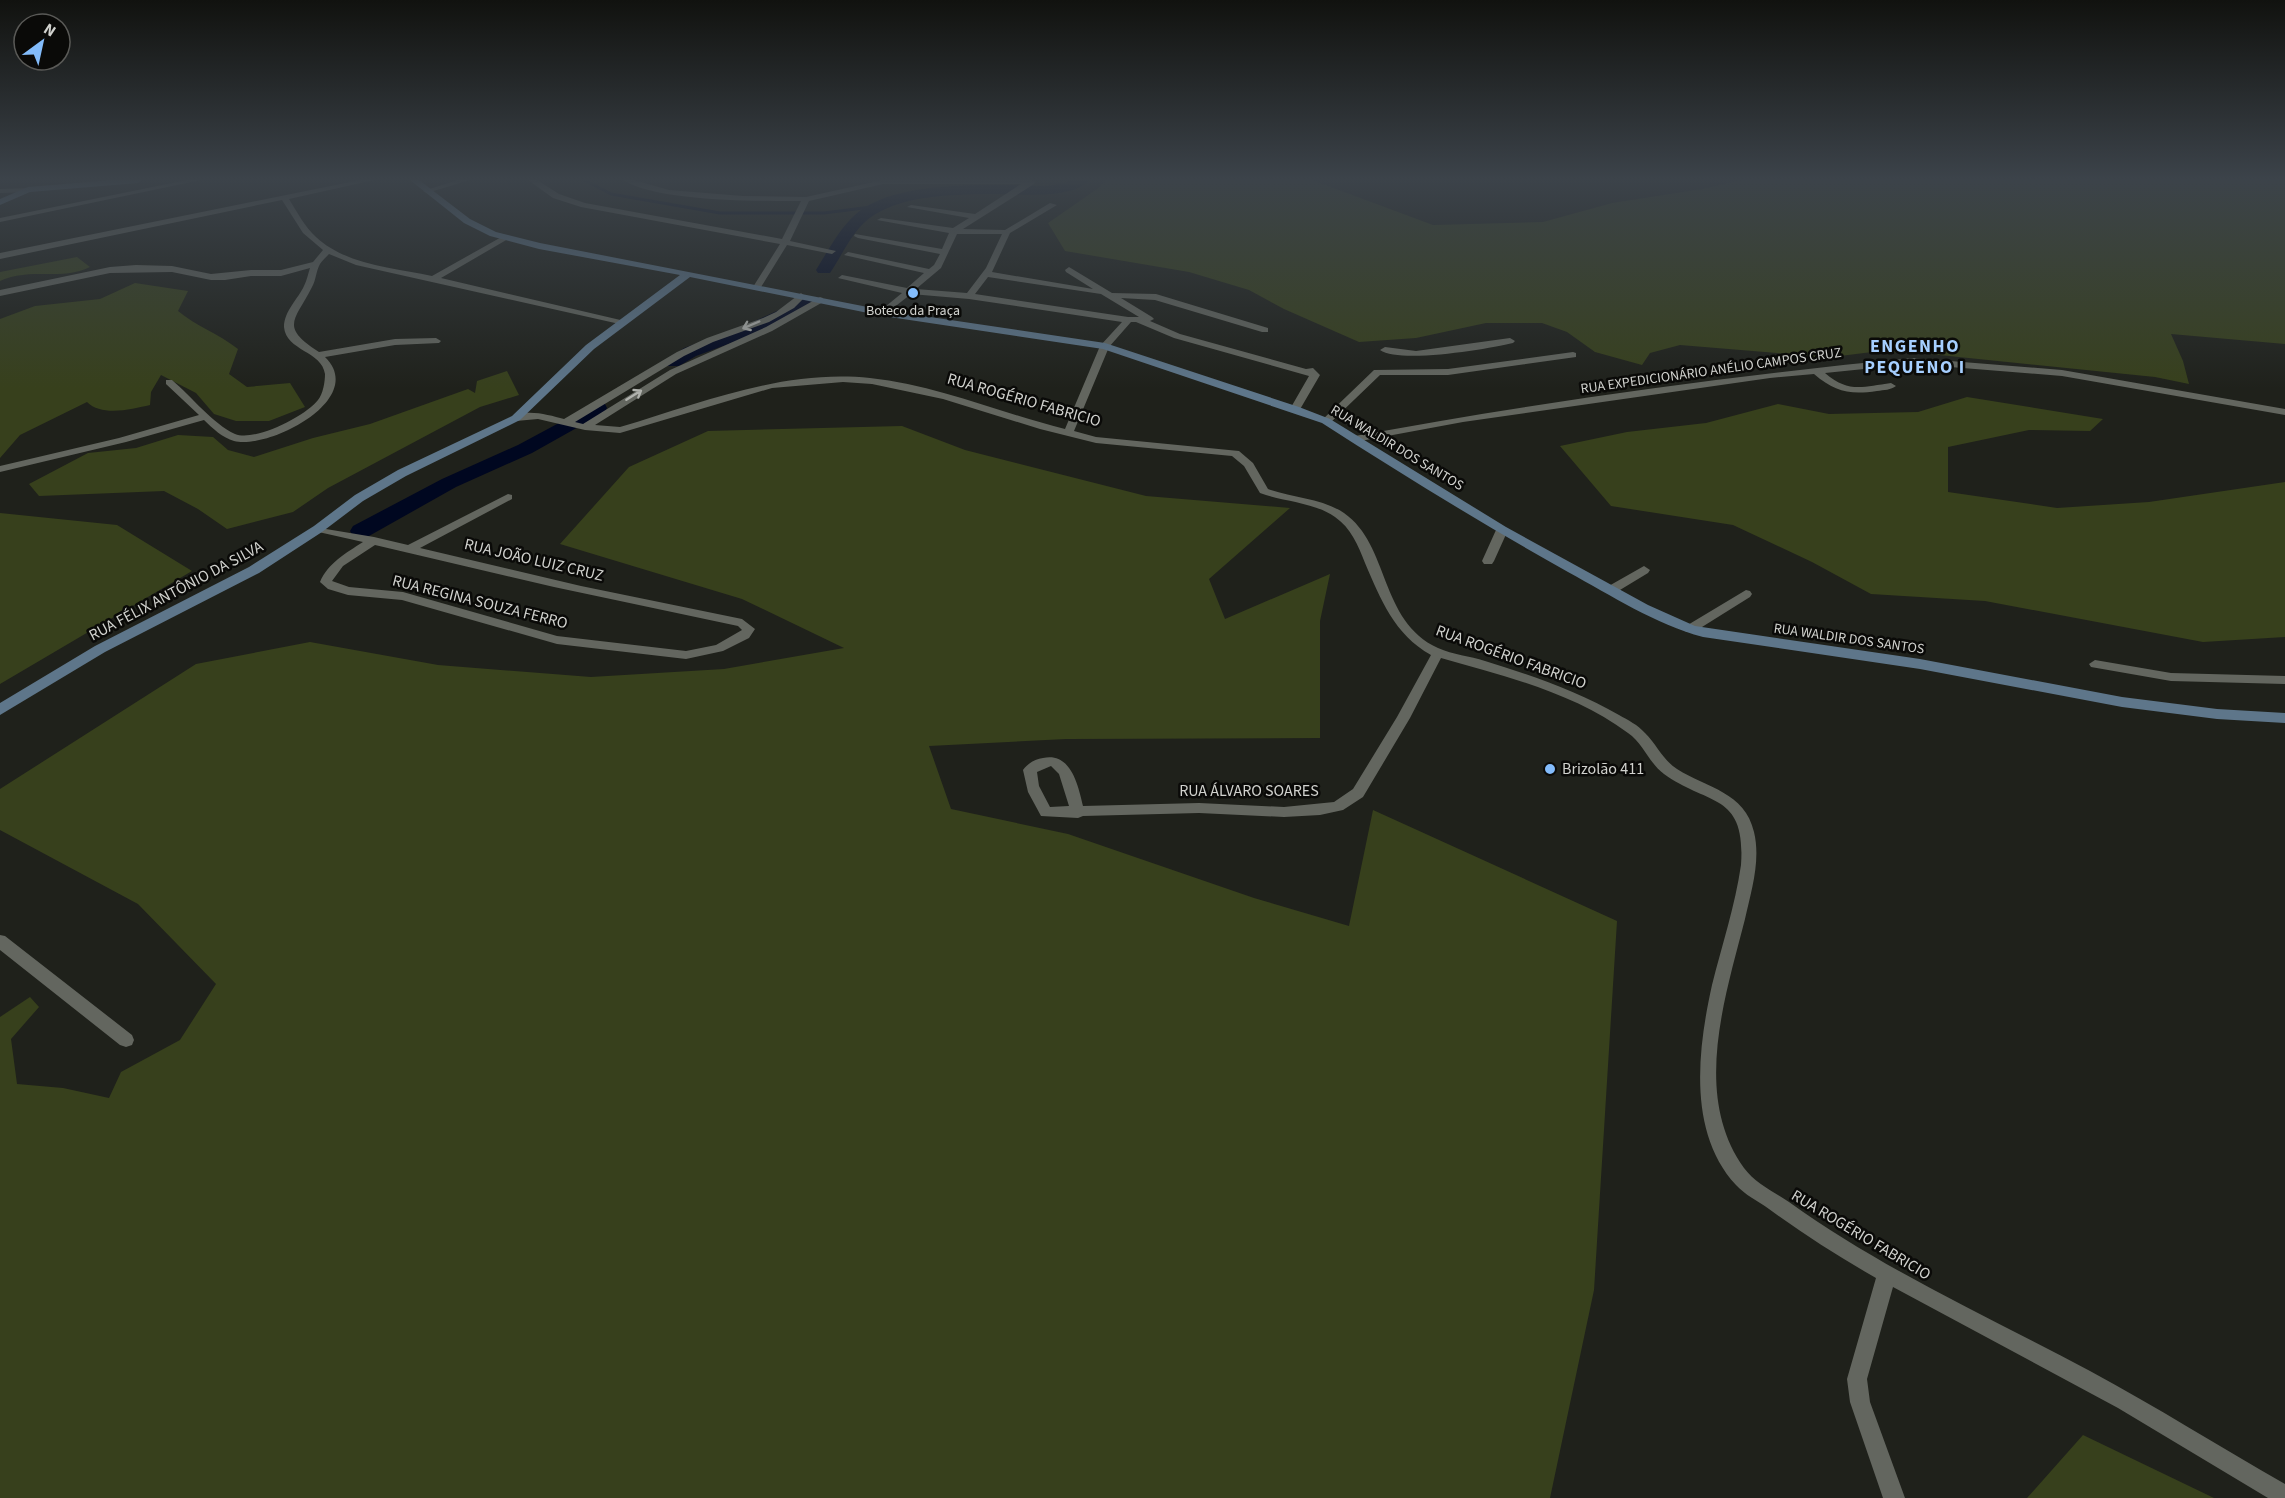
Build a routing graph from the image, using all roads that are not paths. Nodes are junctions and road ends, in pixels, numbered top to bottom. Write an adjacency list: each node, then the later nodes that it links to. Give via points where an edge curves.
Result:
1 (30, 250): 12 (street)
2 (483, 250): 19 (street)
3 (560, 250): 16 (street, RUA WALDIR DOS SANTOS)
4 (780, 250): 20 (street)
5 (826, 250): 9 (street)
6 (934, 250): 10 (street)
7 (998, 250): 17 (street)
8 (327, 251): 13 (street); 19 (street)
9 (832, 251)
10 (945, 252): 15 (street)
11 (848, 255): 15 (street)
12 (0, 256)
13 (315, 264): 22 (street, via 281,273 225,277 172,269 110,270); 36 (street, via 309,286 290,319 289,330 300,345)
14 (1069, 270): 23 (street)
15 (930, 272): 21 (street)
16 (688, 274): 20 (street, RUA WALDIR DOS SANTOS); 29 (street, RUA FÉLIX ANTÔNIO DA SILVA)
17 (987, 274): 25 (street); 28 (street, via 1092,290)
18 (842, 278): 21 (street)
19 (432, 280): 29 (street)
20 (757, 287): 24 (street, RUA WALDIR DOS SANTOS)
21 (907, 291): 25 (street); 27 (street)
22 (0, 294)
23 (1112, 294): 28 (street); 30 (street, via 1156,297)
24 (801, 296): 26 (street, RUA WALDIR DOS SANTOS); 47 (street, one-way to 47, via 788,308 698,345)
25 (969, 296): 28 (street)
26 (820, 300): 27 (street, RUA WALDIR DOS SANTOS); 48 (street, one-way to 26, via 673,372 769,329)
27 (883, 313): 33 (street, RUA WALDIR DOS SANTOS)
28 (1136, 318): 33 (street); 42 (street, via 1314,374)
29 (624, 322): 45 (street, RUA FÉLIX ANTÔNIO DA SILVA, via 590,347)
30 (1265, 330)
31 (436, 341): 36 (street, via 395,342)
32 (1510, 341): 35 (street)
33 (1105, 346): 42 (street, RUA WALDIR DOS SANTOS); 49 (street)
34 (1385, 350): 35 (street)
35 (1416, 354): 39 (street)
36 (319, 355): 44 (street, via 328,369 328,389 321,403 290,424 241,439)
37 (1574, 355): 39 (street)
38 (1816, 370): 41 (street, via 1841,391); 43 (street, RUA EXPEDICIONÁRIO ANÉLIO CAMPOS CRUZ, via 1913,361 1954,363 2112,381); 50 (street, RUA EXPEDICIONÁRIO ANÉLIO CAMPOS CRUZ, via 1463,419)
39 (1427, 374): 46 (street, via 1377,372)
40 (169, 382): 44 (street)
41 (1891, 386)
42 (1295, 408): 46 (street, RUA WALDIR DOS SANTOS)
43 (2285, 412)
44 (207, 416): 51 (street)
45 (516, 418): 47 (street, RUA ROGÉRIO FABRICIO, via 538,416); 53 (street, RUA FÉLIX ANTÔNIO DA SILVA, via 402,473 359,498)
46 (1326, 421): 50 (street, RUA WALDIR DOS SANTOS)
47 (565, 423): 48 (street, RUA ROGÉRIO FABRICIO)
48 (585, 427): 49 (street, RUA ROGÉRIO FABRICIO, via 620,430 771,385 843,379 926,391)
49 (1068, 433): 63 (street, RUA ROGÉRIO FABRICIO, via 1096,440 1235,453 1250,464 1264,490 1329,508 1351,524 1361,540 1397,622 1416,641)
50 (1355, 439): 54 (street, RUA WALDIR DOS SANTOS)
51 (0, 469)
52 (508, 497): 56 (street)
53 (318, 529): 55 (street, RUA JOÃO LUIZ CRUZ); 66 (street, RUA FÉLIX ANTÔNIO DA SILVA, via 254,570 100,649)
54 (1502, 530): 57 (street); 59 (street, RUA WALDIR DOS SANTOS)
55 (374, 540): 56 (street, RUA JOÃO LUIZ CRUZ); 61 (street, RUA REGINA SOUZA FERRO, via 333,570 326,582 348,591 403,597 557,640 686,655 735,641 749,629)
56 (411, 548): 61 (street, RUA JOÃO LUIZ CRUZ)
57 (1488, 561)
58 (1644, 570): 59 (street)
59 (1611, 590): 62 (street, RUA WALDIR DOS SANTOS)
60 (1746, 594): 62 (street)
61 (742, 623)
62 (1690, 629): 67 (street, RUA WALDIR DOS SANTOS, via 1920,664 2122,702)
63 (1438, 653): 68 (street, RUA ÁLVARO SOARES, via 1358,793 1338,806 1284,812 1199,808); 71 (street, RUA ROGÉRIO FABRICIO, via 1533,681 1586,703 1643,737 1670,771 1709,788 1740,813 1747,832 1749,868 1707,1056 1711,1117 1719,1144 1741,1179 1798,1221)
64 (2095, 664): 65 (street, via 2170,677)
65 (2285, 680)
66 (0, 710)
67 (2285, 718)
68 (1078, 813): 68 (street, RUA ÁLVARO SOARES, via 1067,770 1055,762 1041,762 1030,770 1030,779 1046,812)
69 (0, 941): 70 (street)
70 (126, 1040)
71 (1887, 1273): 72 (street, RUA ROGÉRIO FABRICIO, via 2126,1402); 73 (street, via 1857,1379 1860,1402)
72 (2285, 1496)
73 (1894, 1498)

